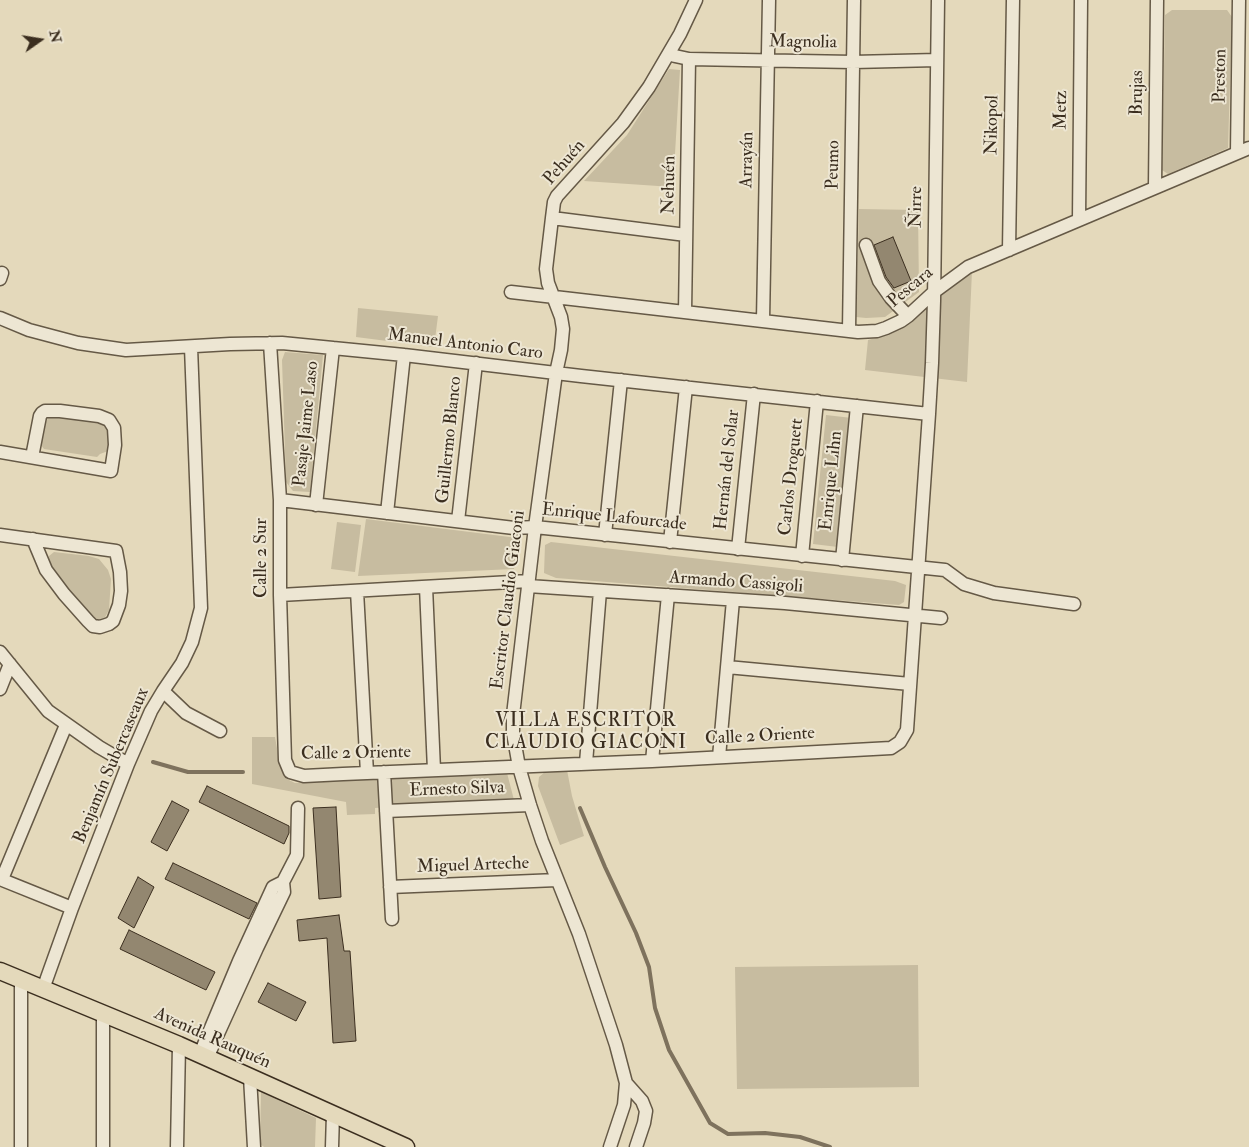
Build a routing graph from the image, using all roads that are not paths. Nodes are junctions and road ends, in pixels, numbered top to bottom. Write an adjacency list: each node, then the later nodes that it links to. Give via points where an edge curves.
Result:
1 (696, 0): 9 (street, Pehuén)
2 (769, 0): 11 (street, Arrayán)
3 (854, 0): 13 (street, Peumo)
4 (938, 0): 12 (street, Ñirre)
5 (1013, 0): 20 (street, Nikopol)
6 (1081, 0): 17 (street, Metz)
7 (1157, 0): 15 (street, Brujas)
8 (1239, 0): 14 (street, Preston)
9 (669, 54): 10 (street, Magnolia); 16 (street, Pehuén, via 624,122 560,191 554,202)
10 (689, 59): 11 (street, Magnolia); 18 (street, Nehuén)
11 (768, 60): 13 (street, Magnolia); 27 (street, Arrayán)
12 (937, 60): 13 (street, Magnolia); 22 (street, Ñirre)
13 (854, 62): 28 (street, Peumo)
14 (1243, 151): 15 (street, Pescara)
15 (1154, 187): 17 (street, Pescara)
16 (552, 218): 18 (street); 23 (street, Pehuén, via 546,269)
17 (1079, 220): 20 (street, Pescara)
18 (686, 235): 24 (street, Nehuén)
19 (866, 245): 25 (street, via 879,282)
20 (1009, 250): 22 (street, Pescara, via 968,267)
21 (511, 292): 23 (street, Pescara)
22 (934, 292): 25 (street, Pescara); 40 (street, Ñirre)
23 (554, 298): 24 (street, Pescara); 34 (street, Pehuén, via 563,329)
24 (685, 312): 27 (street, Pescara)
25 (908, 316): 28 (street, Pescara, via 877,331)
26 (0, 318): 30 (street, Manuel Antonio Caro, via 29,330 78,343 126,350)
27 (763, 320): 28 (street, Pescara)
28 (849, 330)
29 (270, 343): 30 (street, Manuel Antonio Caro); 31 (street, Manuel Antonio Caro); 43 (street, Calle 2 Sur)
30 (191, 347): 71 (street, Benjamín Subercaseaux, via 201,608 192,642)
31 (333, 348): 32 (street, Manuel Antonio Caro); 44 (street, Pasaje Jaime Laso)
32 (404, 355): 33 (street, Manuel Antonio Caro); 45 (street)
33 (476, 363): 34 (street, Manuel Antonio Caro); 46 (street, Guillermo Blanco)
34 (556, 373): 35 (street, Manuel Antonio Caro); 47 (street, Escritor Claudio Giaconi)
35 (621, 380): 36 (street, Manuel Antonio Caro); 49 (street)
36 (686, 387): 37 (street, Manuel Antonio Caro); 51 (street)
37 (754, 394): 38 (street, Manuel Antonio Caro); 52 (street, Hernán del Solar)
38 (818, 401): 39 (street, Manuel Antonio Caro); 53 (street, Carlos Droguett)
39 (857, 406): 40 (street, Manuel Antonio Caro); 54 (street, Enrique Lihn)
40 (929, 414): 55 (street, Ñirre)
41 (0, 452): 42 (street)
42 (32, 457): 42 (street, via 40,416 49,410 100,416 109,420 114,428 111,471)
43 (280, 500): 44 (street, Enrique Lafourcade); 60 (street, Calle 2 Sur)
44 (316, 504): 45 (street, Enrique Lafourcade)
45 (387, 513): 46 (street, Enrique Lafourcade)
46 (458, 521): 47 (street, Enrique Lafourcade, via 514,528)
47 (535, 527): 49 (street, Enrique Lafourcade); 56 (street, Escritor Claudio Giaconi)
48 (0, 535): 50 (street)
49 (605, 535): 51 (street, Enrique Lafourcade)
50 (33, 539): 50 (street, via 46,570 88,622 96,627 113,621 121,591 116,551)
51 (670, 542): 52 (street, Enrique Lafourcade)
52 (738, 549): 53 (street, Enrique Lafourcade)
53 (802, 556): 54 (street, Enrique Lafourcade)
54 (842, 560): 55 (street, Enrique Lafourcade)
55 (918, 568): 63 (street, Enrique Lafourcade, via 945,570 964,584 994,593); 64 (street, Ñirre)
56 (528, 583): 57 (street, Armando Cassigoli); 59 (street, Armando Cassigoli); 79 (street, Escritor Claudio Giaconi, via 513,715)
57 (426, 587): 58 (street, Armando Cassigoli); 80 (street)
58 (357, 590): 60 (street, Armando Cassigoli); 83 (street)
59 (600, 591): 61 (street, Armando Cassigoli); 77 (street)
60 (280, 595): 81 (street, Calle 2 Sur, via 285,760)
61 (668, 595): 62 (street, Armando Cassigoli); 76 (street)
62 (733, 600): 64 (street, Armando Cassigoli); 68 (street)
63 (1074, 604)
64 (915, 616): 65 (street, Armando Cassigoli); 69 (street, Ñirre)
65 (941, 618)
66 (0, 652): 67 (street)
67 (10, 664): 70 (street); 72 (street, via 48,711)
68 (727, 667): 69 (street); 75 (street)
69 (910, 684): 74 (street, Ñirre, via 907,730)
70 (0, 689)
71 (163, 691): 73 (street, via 186,713); 78 (street, Benjamín Subercaseaux)
72 (66, 725): 78 (street); 87 (street)
73 (220, 731)
74 (900, 742): 75 (street, Calle 2 Oriente, via 890,748)
75 (719, 757): 76 (street, Calle 2 Oriente)
76 (652, 761): 77 (street, Calle 2 Oriente)
77 (586, 763): 79 (street, Calle 2 Oriente)
78 (128, 764): 90 (street, Benjamín Subercaseaux)
79 (519, 767): 80 (street, Calle 2 Oriente); 84 (street, Escritor Claudio Giaconi)
80 (434, 770): 82 (street, Calle 2 Oriente)
81 (290, 772): 83 (street, Calle 2 Oriente, via 304,776)
82 (384, 772): 83 (street, Calle 2 Oriente); 86 (street)
83 (367, 773)
84 (530, 805): 86 (street, Ernesto Silva); 88 (street, Escritor Claudio Giaconi)
85 (298, 808): 97 (street, via 297,855 283,882 273,887 256,936)
86 (386, 811): 89 (street)
87 (1, 879): 90 (street)
88 (557, 880): 89 (street, Miguel Arteche); 99 (street, Escritor Claudio Giaconi, via 579,934)
89 (390, 887): 91 (street)
90 (72, 908): 94 (street, Benjamín Subercaseaux)
91 (392, 919)
92 (0, 971): 93 (main road, Avenida Rauquén)
93 (21, 980): 94 (main road, Avenida Rauquén); 101 (street)
94 (43, 989): 95 (main road, Avenida Rauquén)
95 (104, 1014): 96 (main road, Avenida Rauquén); 102 (street)
96 (179, 1045): 97 (main road, Avenida Rauquén); 103 (street)
97 (204, 1056): 98 (main road, Avenida Rauquén)
98 (250, 1077): 100 (main road, Avenida Rauquén); 104 (street)
99 (626, 1083): 107 (street, Escritor Claudio Giaconi, via 624,1105); 108 (street, Escritor Claudio Giaconi, via 642,1101 646,1111)
100 (333, 1114): 105 (street); 106 (main road, Avenida Rauquén)
101 (21, 1147)
102 (104, 1147)
103 (177, 1147)
104 (254, 1147)
105 (332, 1147)
106 (406, 1147)
107 (610, 1147)
108 (636, 1147)

